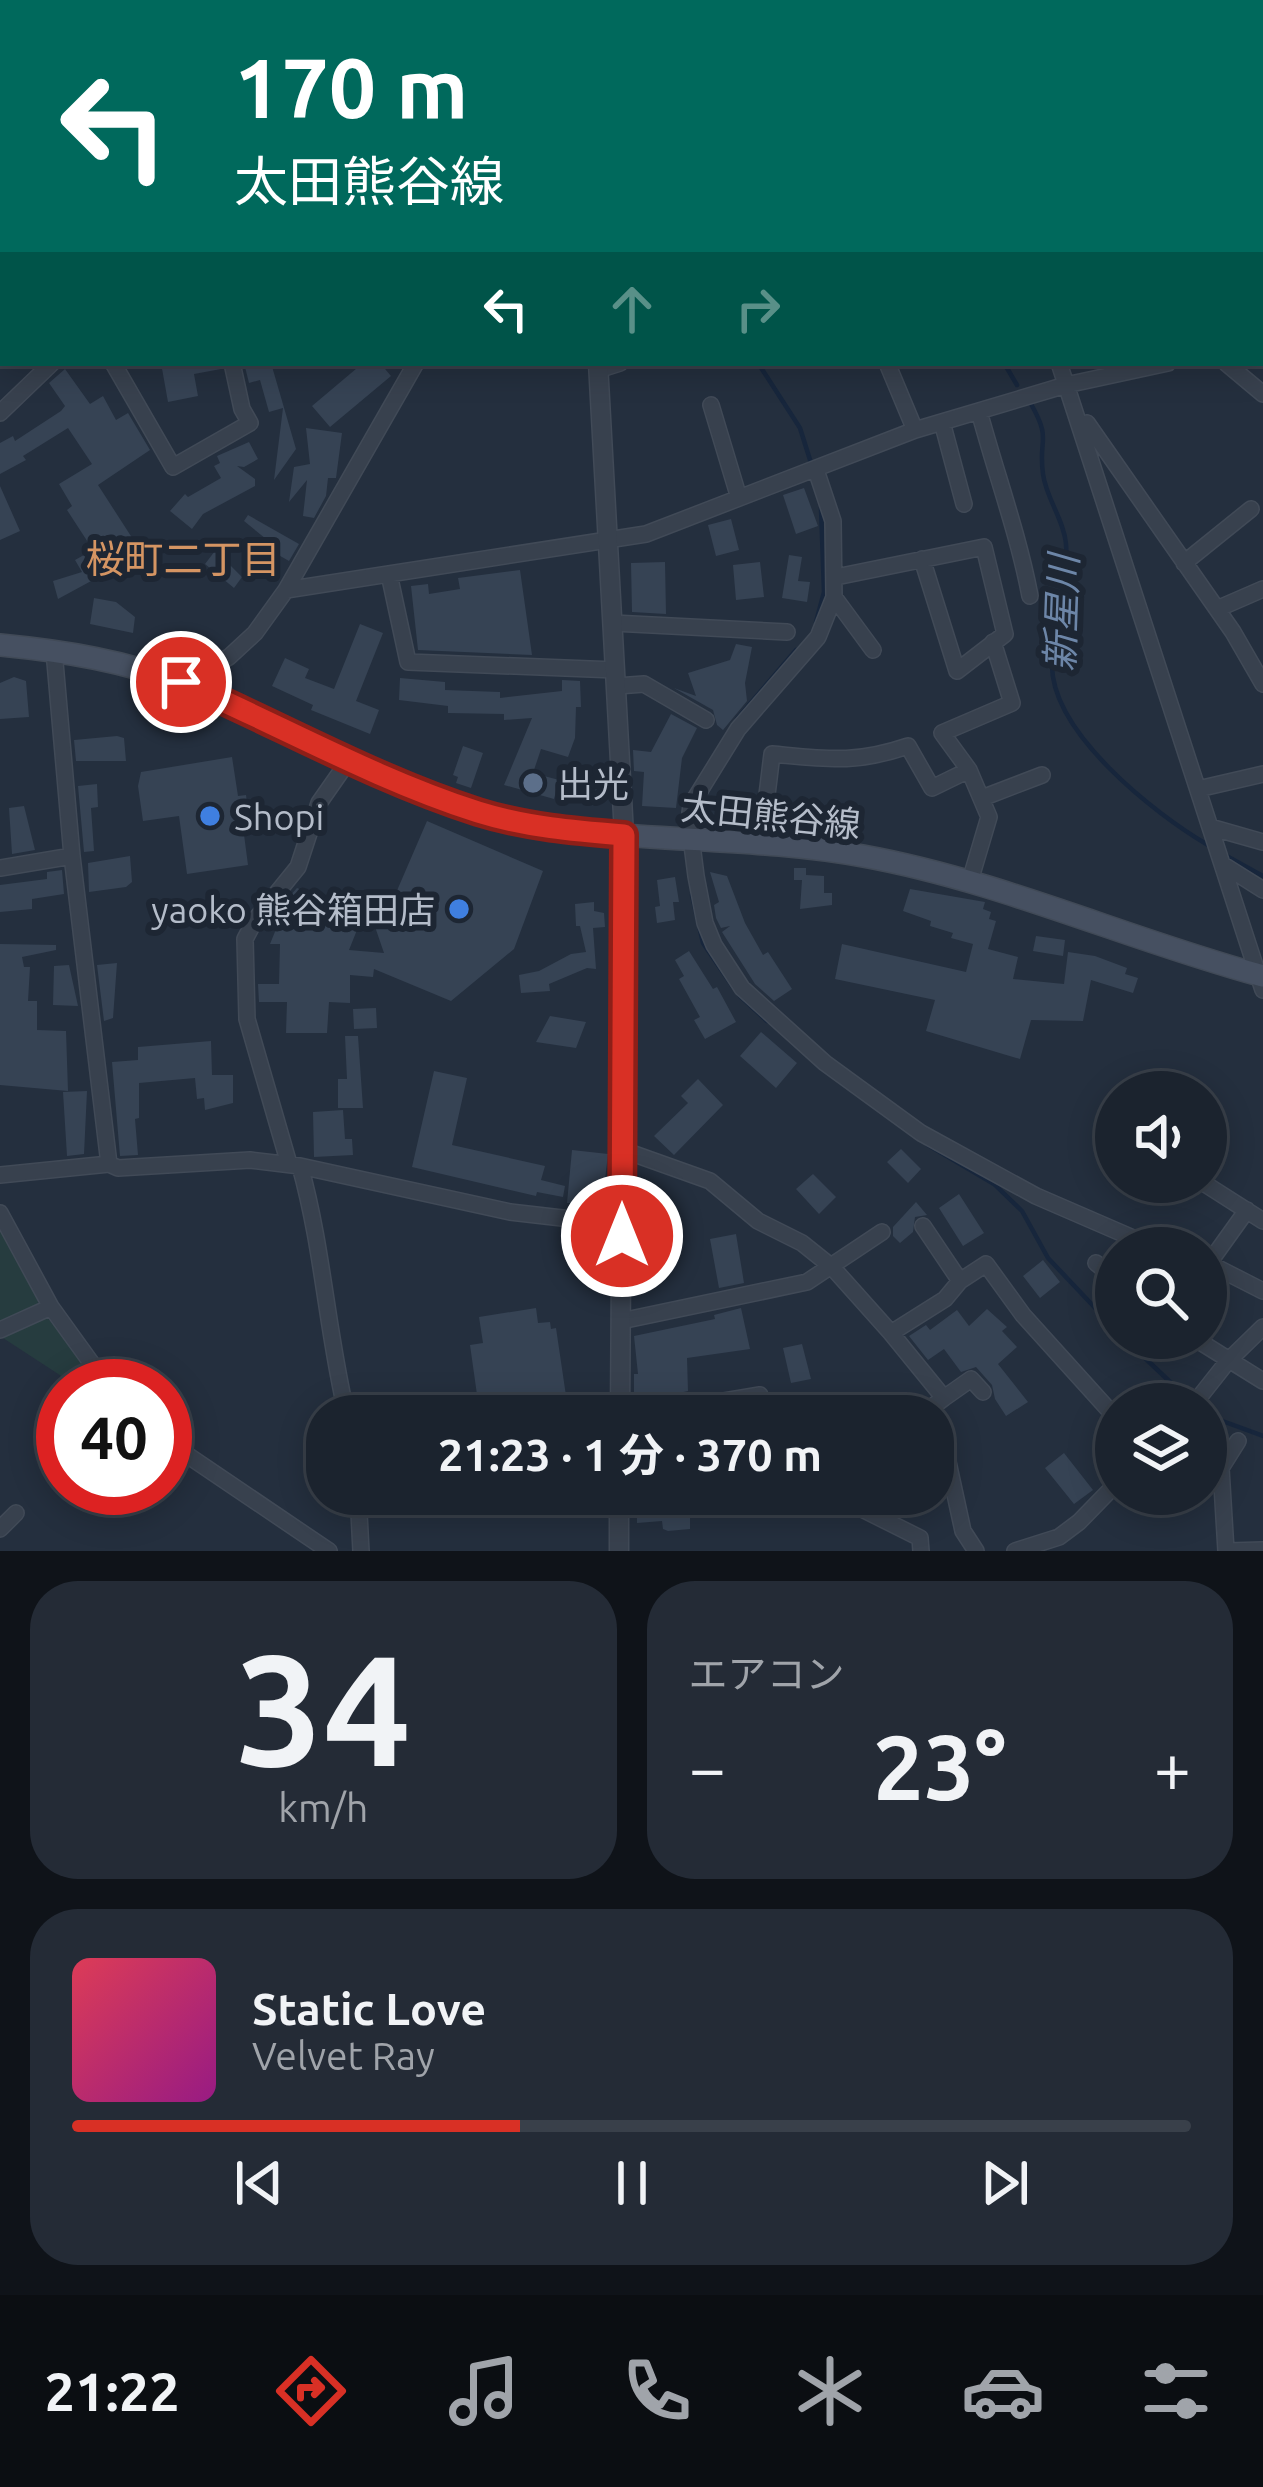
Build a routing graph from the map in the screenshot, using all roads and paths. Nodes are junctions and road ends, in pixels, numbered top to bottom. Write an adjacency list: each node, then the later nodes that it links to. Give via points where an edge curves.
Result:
1 (49, 366): 15 (street)
2 (115, 366): 3 (street, via 173,467 250,423)
3 (233, 366)
4 (414, 366): 28 (street)
5 (888, 366): 17 (street)
6 (1060, 366): 10 (street)
7 (1154, 366): 10 (street)
8 (1230, 366): 11 (street)
9 (598, 367): 22 (street)
10 (1066, 385): 12 (street); 14 (street)
11 (1263, 394)
12 (1074, 404): 24 (street); 46 (street)
13 (711, 405): 19 (street)
14 (979, 411): 16 (street); 29 (street)
15 (0, 413)
16 (942, 422): 17 (street); 20 (street)
17 (915, 430): 18 (street)
18 (815, 470): 19 (street); 26 (street, via 833,521)
19 (740, 498): 22 (street)
20 (964, 504)
21 (1251, 509): 24 (street)
22 (608, 540): 25 (street); 32 (street)
23 (922, 559): 26 (street); 34 (street, via 957,670); 34 (street, via 984,547 1005,634)
24 (1184, 563): 31 (street)
25 (388, 574): 28 (street); 38 (street, via 408,662)
26 (836, 577): 30 (street)
27 (1263, 589): 31 (street)
28 (286, 590): 39 (street, via 242,648)
29 (1030, 596)
30 (834, 597): 36 (street); 50 (street, via 818,637 738,729 691,806)
31 (1216, 609): 40 (street)
32 (613, 623): 33 (street); 38 (street)
33 (788, 632)
34 (993, 642): 43 (street, via 1012,703 942,734)
35 (0, 645): 37 (main road, 太田熊谷線)
36 (873, 650)
37 (54, 651): 39 (main road, 太田熊谷線); 53 (street)
38 (617, 678): 41 (street, via 644,684); 49 (street)
39 (181, 682): 42 (main road, 太田熊谷線)
40 (1263, 684)
41 (706, 720)
42 (349, 760): 49 (main road, 太田熊谷線, via 482,813); 61 (street, via 319,803 298,867 245,939 247,1018)
43 (969, 770): 47 (street); 52 (street, via 932,788 908,746 844,761 772,754)
44 (1263, 774): 46 (street)
45 (1042, 775): 47 (street)
46 (1198, 789): 48 (street)
47 (982, 798): 56 (street, via 989,817)
48 (1212, 832): 51 (street); 54 (street)
49 (624, 835): 50 (main road, 太田熊谷線); 59 (street)
50 (685, 839): 52 (main road, 太田熊谷線); 69 (street, via 705,923 742,988 825,1063 921,1133)
51 (1263, 842)
52 (761, 844): 56 (main road, 太田熊谷線)
53 (72, 856): 55 (street); 60 (street)
54 (1222, 864): 57 (street); 58 (street)
55 (0, 868)
56 (970, 881): 58 (main road, 太田熊谷線)
57 (1263, 890)
58 (1261, 980)
59 (623, 1150): 67 (street); 72 (street, via 710,1181)
60 (109, 1164): 61 (street); 62 (street)
61 (294, 1165): 67 (street, via 510,1212); 87 (street)
62 (0, 1175)
63 (1227, 1198): 64 (street)
64 (1247, 1210): 66 (street); 71 (street)
65 (0, 1214): 76 (street)
66 (1263, 1221)
67 (623, 1225): 77 (street)
68 (922, 1226): 74 (street)
69 (1108, 1227)
70 (882, 1232): 72 (street)
71 (1227, 1237)
72 (832, 1267): 77 (street, via 758,1295); 80 (street)
73 (1227, 1272): 75 (street)
74 (960, 1280): 80 (street); 91 (street, via 986,1264)
75 (1263, 1291)
76 (51, 1306): 79 (street); 81 (street)
77 (621, 1322): 88 (street)
78 (1263, 1327): 83 (street)
79 (0, 1330)
80 (891, 1333): 89 (street)
81 (89, 1359)
82 (1225, 1359): 83 (street)
83 (1228, 1361): 84 (street); 85 (street)
84 (1263, 1381)
85 (1211, 1383)
86 (982, 1392): 90 (street, via 971,1379)
87 (342, 1395)
88 (620, 1395)
89 (942, 1395)
90 (948, 1395)
91 (1095, 1395)
92 (1238, 1441): 108 (street, via 1221,1468)
93 (192, 1458): 102 (street)
94 (954, 1490): 106 (street)
95 (1095, 1506): 107 (street, via 1059,1537)
96 (16, 1513): 100 (street)
97 (359, 1515): 103 (street)
98 (619, 1515): 104 (street)
99 (876, 1516): 105 (street, via 920,1538)
100 (0, 1529)
101 (1263, 1550): 108 (street)
102 (329, 1551)
103 (361, 1551)
104 (619, 1551)
105 (921, 1551)
106 (976, 1551)
107 (1015, 1551)
108 (1227, 1551)

